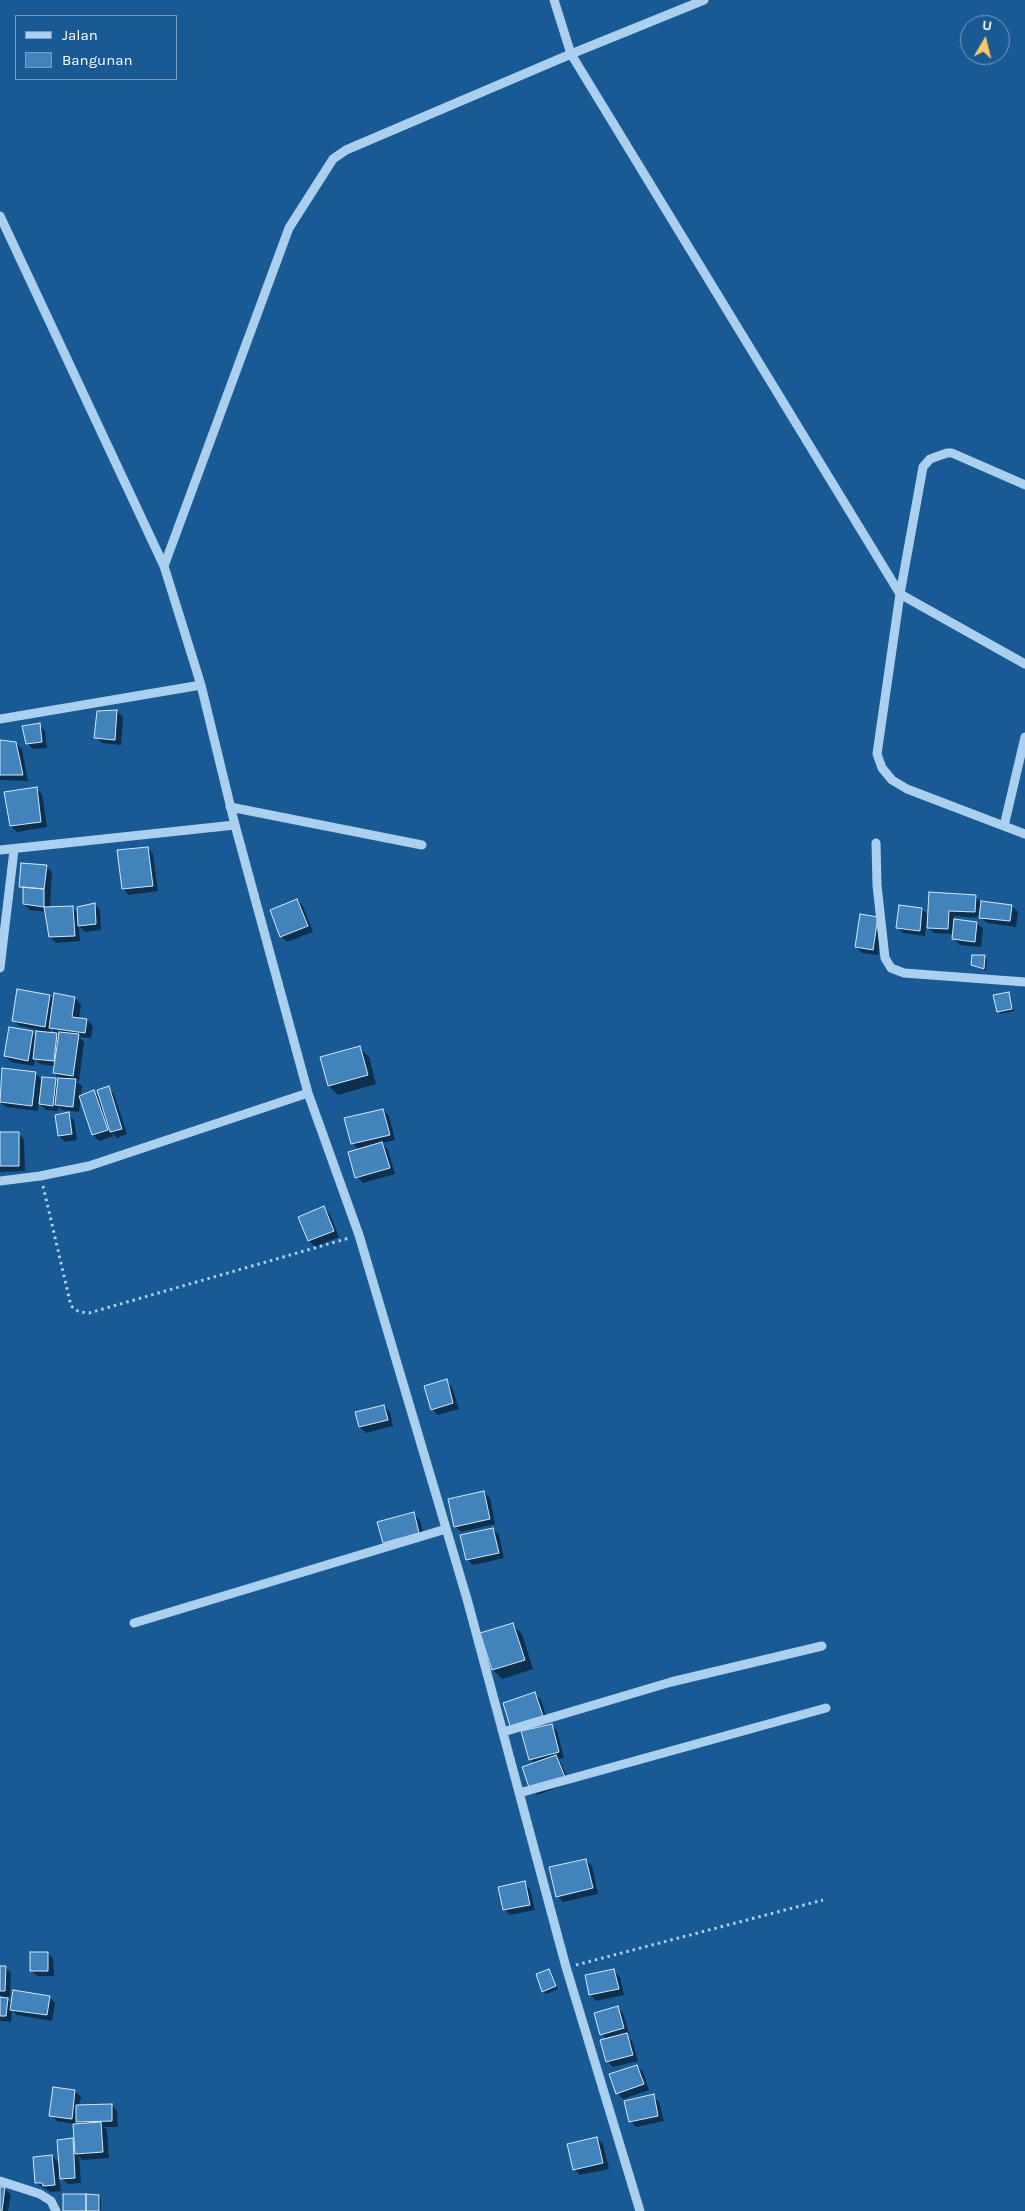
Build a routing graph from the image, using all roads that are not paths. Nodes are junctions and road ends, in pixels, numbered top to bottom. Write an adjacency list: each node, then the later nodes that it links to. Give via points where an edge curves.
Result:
1 (554, 0): 3 (street)
2 (704, 0): 3 (street)
3 (571, 54): 6 (street, via 346,150 333,160 289,228); 7 (street)
4 (0, 216): 6 (street)
5 (1025, 485): 7 (street, via 952,454 930,459 923,467)
6 (164, 566): 9 (street)
7 (900, 594): 8 (street); 14 (street, via 877,754 882,768 892,780 907,789)
8 (1025, 664)
9 (201, 685): 10 (street); 12 (street)
10 (0, 719)
11 (1025, 737): 14 (street)
12 (230, 807): 13 (street); 17 (street)
13 (235, 825): 19 (street); 23 (street)
14 (1004, 826): 15 (street)
15 (1025, 834)
16 (876, 843): 22 (street, via 885,958 890,968 904,973)
17 (422, 846)
18 (0, 850): 19 (street)
19 (14, 850): 20 (street)
20 (1, 943): 21 (street)
21 (0, 968)
22 (1025, 982)
23 (308, 1093): 24 (street, via 89,1166); 25 (street, via 359,1235)
24 (0, 1181)
25 (446, 1529): 26 (street); 29 (street)
26 (134, 1623)
27 (822, 1646): 29 (street, via 671,1682)
28 (826, 1708): 30 (street)
29 (503, 1732): 30 (street)
30 (519, 1793): 33 (street, via 566,1968)
31 (0, 2181): 32 (street, via 40,2194 51,2200)
32 (56, 2211)
33 (640, 2211)

